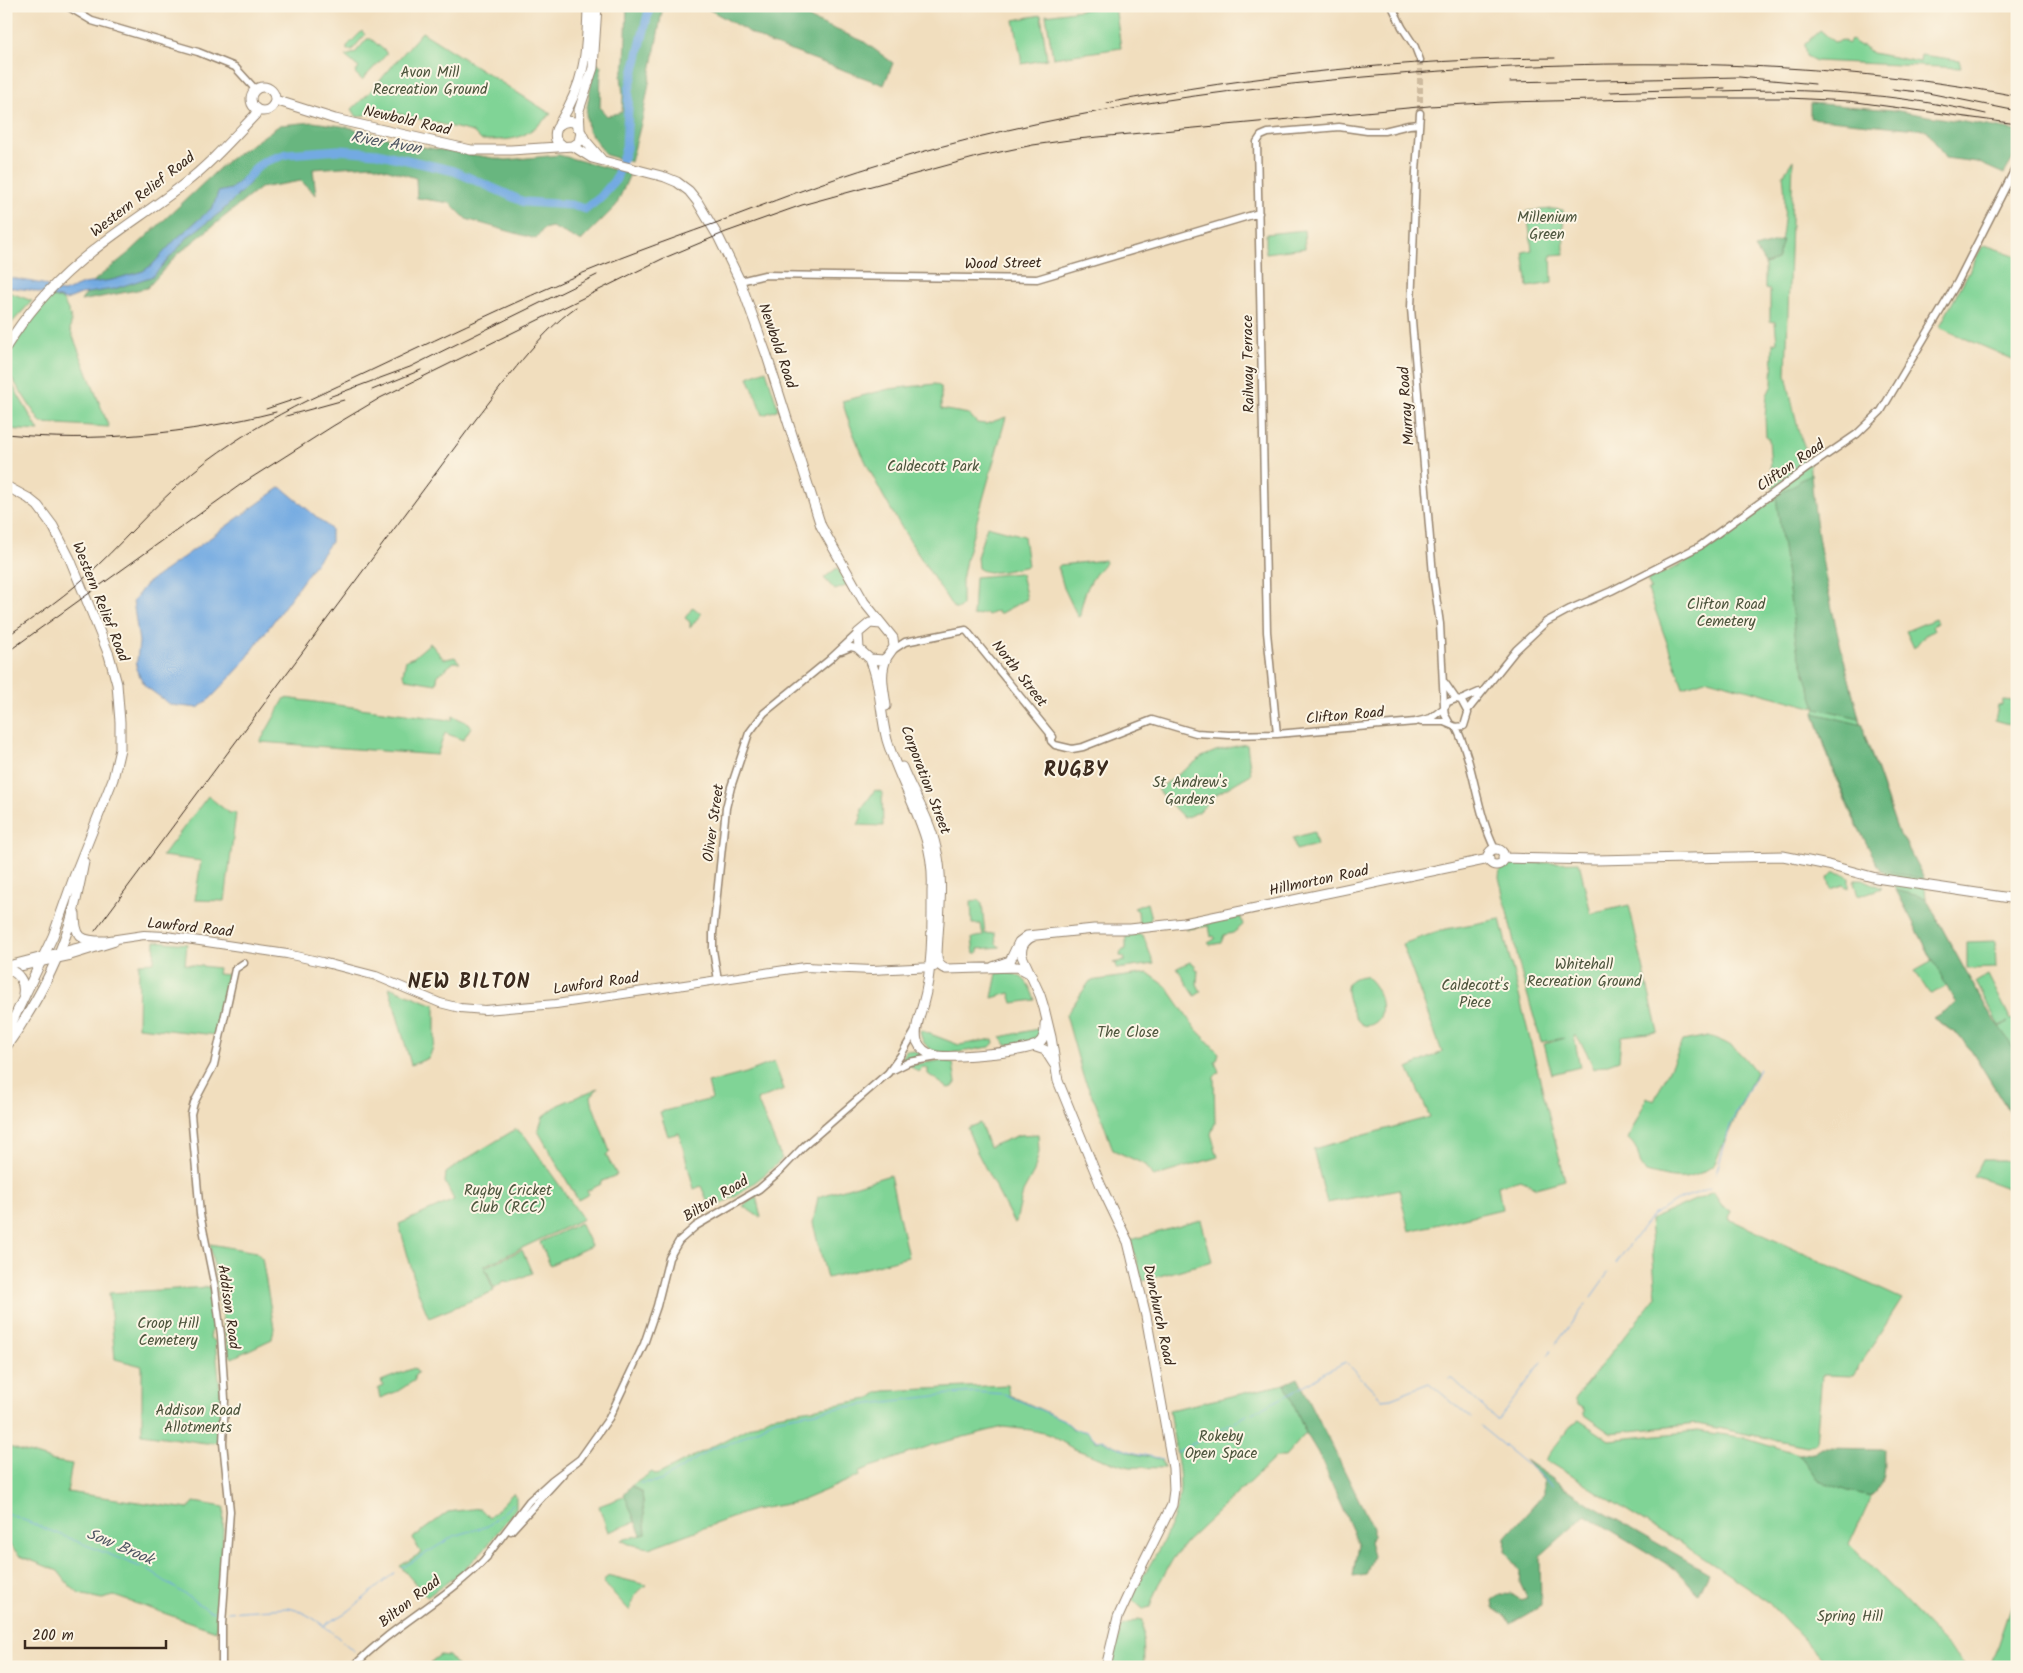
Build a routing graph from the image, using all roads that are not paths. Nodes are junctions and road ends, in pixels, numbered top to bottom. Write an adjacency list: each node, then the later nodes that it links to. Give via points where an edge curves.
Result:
1 (67, 6): 6 (street, Newbold Road, via 92,22 198,52 235,67)
2 (588, 6): 10 (highway, via 584,69 571,106)
3 (597, 6): 11 (highway, via 593,68 579,110)
4 (1392, 6): 5 (street)
5 (1420, 60)
6 (255, 89): 7 (highway, Newbold Road, via 262,86 270,88); 8 (highway, via 250,100)
7 (275, 100): 8 (highway, via 269,110); 15 (highway, Newbold Road, via 335,119 471,150)
8 (257, 110): 20 (highway, Western Relief Road, via 221,151 186,182 66,274 33,309)
9 (1420, 113): 12 (street, Murray Road)
10 (559, 124): 11 (highway, via 571,121); 13 (highway)
11 (580, 130): 14 (highway, via 579,142); 16 (highway, via 585,140)
12 (1419, 130): 18 (street, Railway Terrace, via 1401,127 1367,131 1339,127 1261,136 1257,142); 33 (street, Murray Road, via 1411,308)
13 (555, 135): 14 (highway, via 556,140); 15 (highway)
14 (568, 146): 15 (highway, Newbold Road); 16 (highway, Newbold Road)
15 (535, 148)
16 (606, 161): 19 (highway, Newbold Road, via 670,178 689,191 719,238)
17 (2017, 165): 34 (street, Clifton Road, via 1957,283 1882,411 1857,434 1700,546 1546,622 1516,650)
18 (1259, 213): 19 (street, Wood Street, via 1037,279 765,274); 42 (street, Railway Terrace, via 1267,632)
19 (740, 281): 24 (highway, Newbold Road, via 821,526)
20 (6, 347)
21 (6, 486): 23 (highway, Western Relief Road)
22 (6, 495): 23 (highway)
23 (28, 498): 45 (highway, Western Relief Road, via 53,526 70,559 109,655 117,684 118,760)
24 (864, 602): 25 (highway, Newbold Road); 26 (highway, via 866,618)
25 (881, 624): 26 (highway, via 870,623); 27 (highway)
26 (860, 630): 29 (highway); 30 (street, Oliver Street)
27 (890, 632): 28 (street); 31 (highway, via 894,647)
28 (909, 641): 31 (street, via 898,645); 44 (street, North Street, via 966,630)
29 (859, 649): 30 (street, via 851,647); 32 (highway)
30 (839, 651): 62 (street, Oliver Street, via 764,713 754,724 744,746 724,820 713,933)
31 (889, 655): 32 (highway, via 882,660); 38 (highway, Corporation Street, via 882,668)
32 (870, 659): 38 (highway, Corporation Street)
33 (1444, 680): 35 (street, Murray Road); 36 (street, Murray Road)
34 (1482, 690): 35 (street, Clifton Road); 37 (street, Clifton Road)
35 (1458, 700): 36 (street, Clifton Road, via 1451,700); 37 (street)
36 (1444, 707): 39 (street, Clifton Road, via 1431,718); 40 (street, via 1445,716)
37 (1468, 710): 41 (street, Clifton Road)
38 (885, 716): 57 (highway, Corporation Street, via 890,751 926,839 930,857); 60 (highway, Corporation Street, via 894,746 937,849 940,877 937,959)
39 (1415, 722): 40 (street, Clifton Road); 42 (street, Clifton Road)
40 (1453, 726): 41 (street, Clifton Road); 43 (street)
41 (1464, 726): 43 (street)
42 (1277, 734): 44 (street, Clifton Road, via 1196,733 1152,720 1079,748)
43 (1464, 743): 46 (street, via 1487,832)
44 (1060, 746)
45 (89, 843): 49 (highway, Western Relief Road); 55 (highway, Western Relief Road, via 74,877)
46 (1495, 849): 47 (highway, via 1502,852); 48 (highway)
47 (1503, 858): 48 (highway, via 1497,864); 50 (highway, via 1798,858 1885,880)
48 (1488, 859): 52 (highway, Hillmorton Road, via 1184,923)
49 (83, 868): 51 (highway, Western Relief Road); 55 (highway)
50 (2017, 899)
51 (75, 906): 54 (highway, via 79,936 86,941); 55 (highway, Western Relief Road)
52 (1034, 936): 58 (highway, via 1027,936 1019,942 1008,962); 61 (highway, Dunchurch Road, via 1024,943 1021,952)
53 (126, 938): 54 (main road, Lawford Road); 55 (main road, Lawford Road, via 105,946); 62 (main road, Lawford Road, via 144,935 172,937 287,954 366,973 440,1002 479,1010 556,1004)
54 (103, 941): 55 (main road, Lawford Road)
55 (50, 957): 59 (main road, Lawford Road); 66 (highway, Western Relief Road, via 34,975); 68 (highway, Western Relief Road, via 27,1015)
56 (244, 963): 74 (street, Addison Road, via 236,969 214,1065 191,1114 200,1214 216,1288 222,1335 223,1443 230,1506)
57 (929, 967): 60 (main road, Lawford Road); 62 (main road, Lawford Road, via 872,970 805,967); 63 (highway, Bilton Road)
58 (993, 967): 60 (highway); 61 (highway, via 1018,967)
59 (6, 968): 66 (highway, via 20,976 24,984 24,992)
60 (944, 969): 63 (highway)
61 (1030, 973): 64 (highway, Dunchurch Road)
62 (718, 980)
63 (929, 985): 65 (highway, Bilton Road)
64 (1046, 1018): 67 (highway, via 1045,1035 1039,1044); 70 (highway, Dunchurch Road)
65 (917, 1028): 69 (highway, via 917,1039 922,1049); 71 (street, Bilton Road)
66 (8, 1032)
67 (1033, 1046): 69 (highway); 70 (highway, via 1045,1050)
68 (6, 1047)
69 (943, 1057): 71 (street, via 901,1064)
70 (1055, 1067): 76 (highway, Dunchurch Road, via 1093,1169 1128,1242 1146,1316 1173,1468 1172,1505 1118,1617)
71 (888, 1073): 72 (street, Bilton Road, via 759,1189 696,1226 679,1241 669,1258 644,1344 622,1393 593,1442)
72 (566, 1471): 73 (street, Bilton Road); 73 (street, Bilton Road, via 529,1501)
73 (484, 1560): 75 (street, Bilton Road)
74 (222, 1667)
75 (353, 1667)
76 (1106, 1667)

